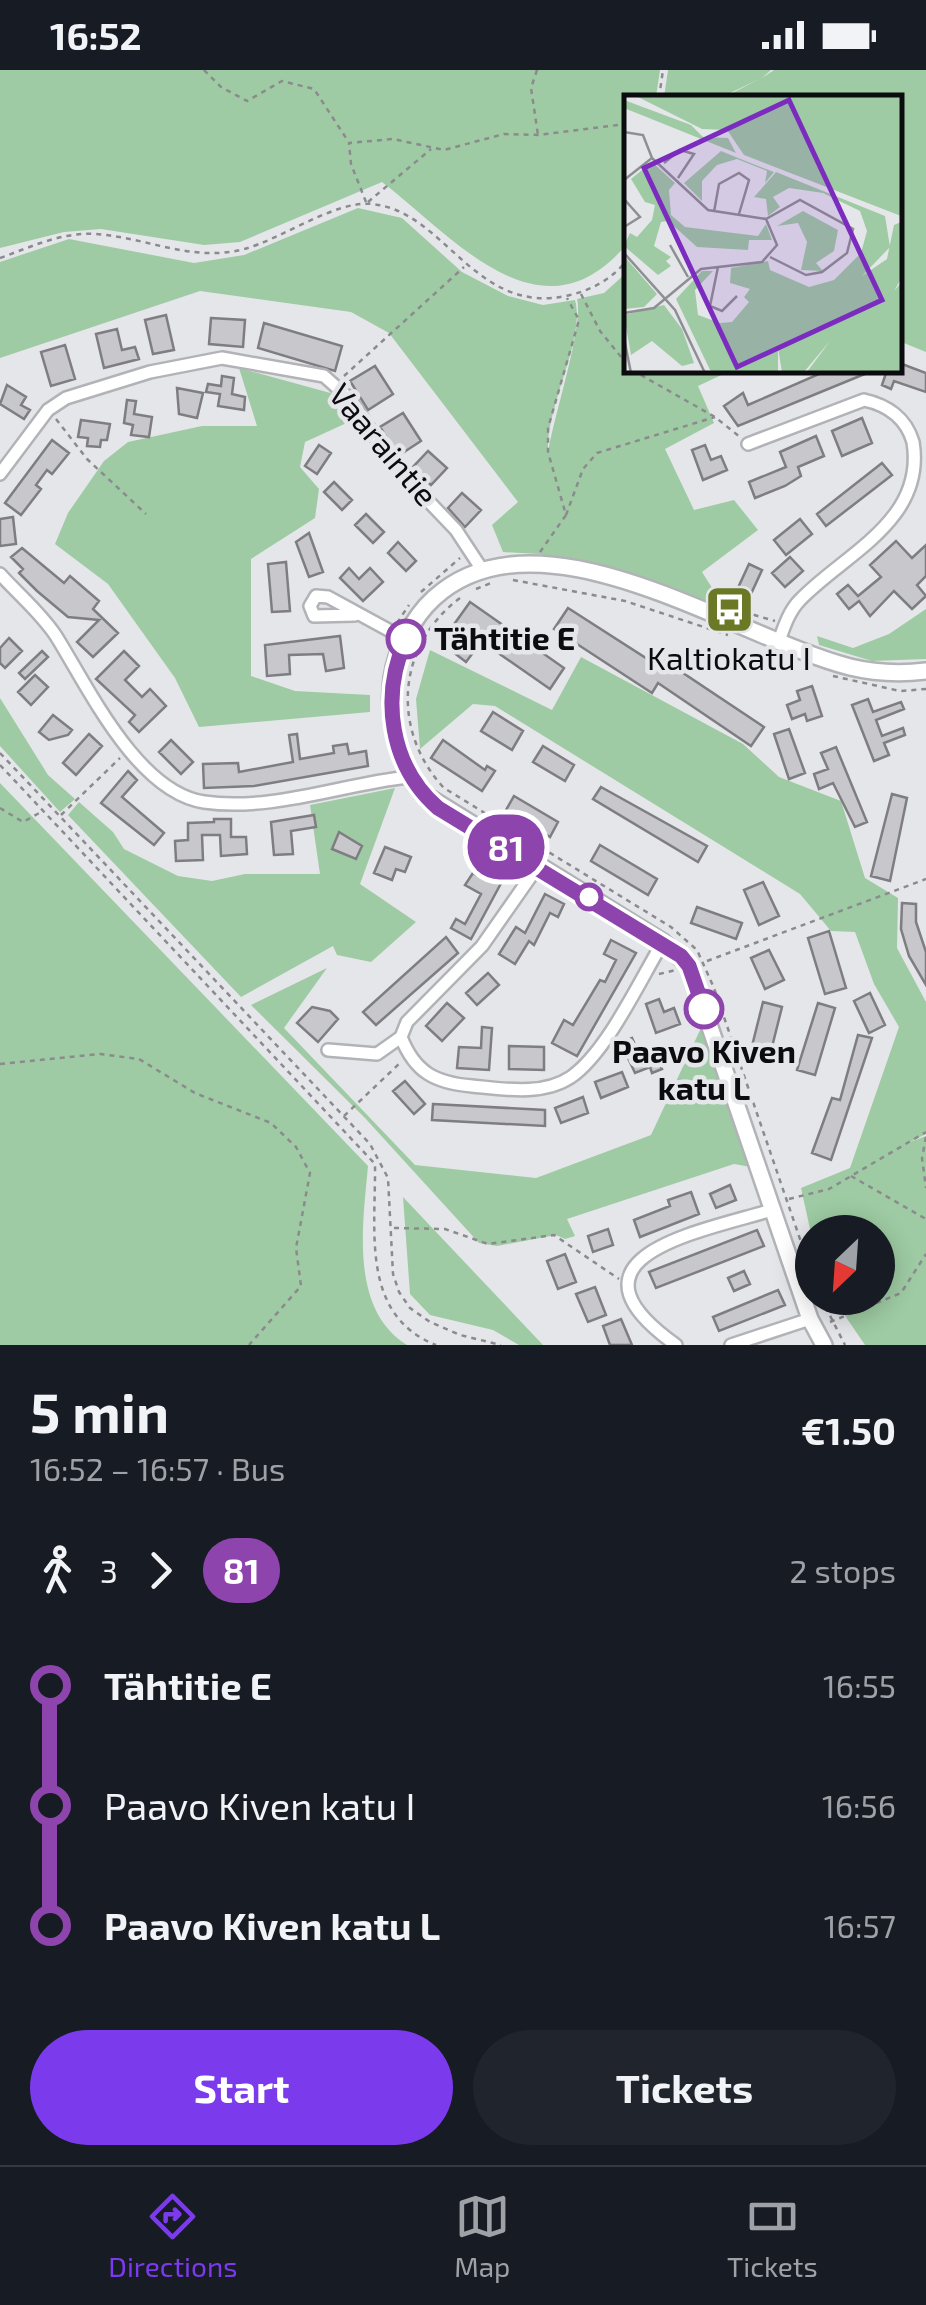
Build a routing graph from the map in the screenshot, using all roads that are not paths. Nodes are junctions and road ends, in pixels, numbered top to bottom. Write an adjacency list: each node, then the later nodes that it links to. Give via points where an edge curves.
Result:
1 (748, 444): 7 (street, via 864,400 896,414 918,458 904,507 878,538 800,599)
2 (0, 474): 3 (street, Vaaraintie, via 48,410 66,398 201,360 306,371 335,383)
3 (481, 568): 6 (street, via 427,604); 7 (street, via 534,562 642,587)
4 (0, 574): 9 (street, via 54,632 129,748 183,796 204,802 276,798)
5 (355, 615): 6 (street)
6 (406, 639): 9 (street, via 391,696)
7 (779, 641): 8 (street, via 850,667)
8 (926, 672)
9 (408, 777): 10 (street, via 438,808)
10 (538, 866): 11 (street); 12 (street, via 482,946)
11 (663, 942): 12 (street, via 593,1055 570,1078 511,1090 439,1083 408,1056); 14 (street, via 689,966)
12 (401, 1037): 13 (street, via 377,1054)
13 (328, 1050)
14 (772, 1210): 15 (street); 16 (street, via 647,1253 630,1267 628,1295)
15 (810, 1319): 17 (street); 18 (street)
16 (676, 1345)
17 (731, 1345)
18 (824, 1345)

